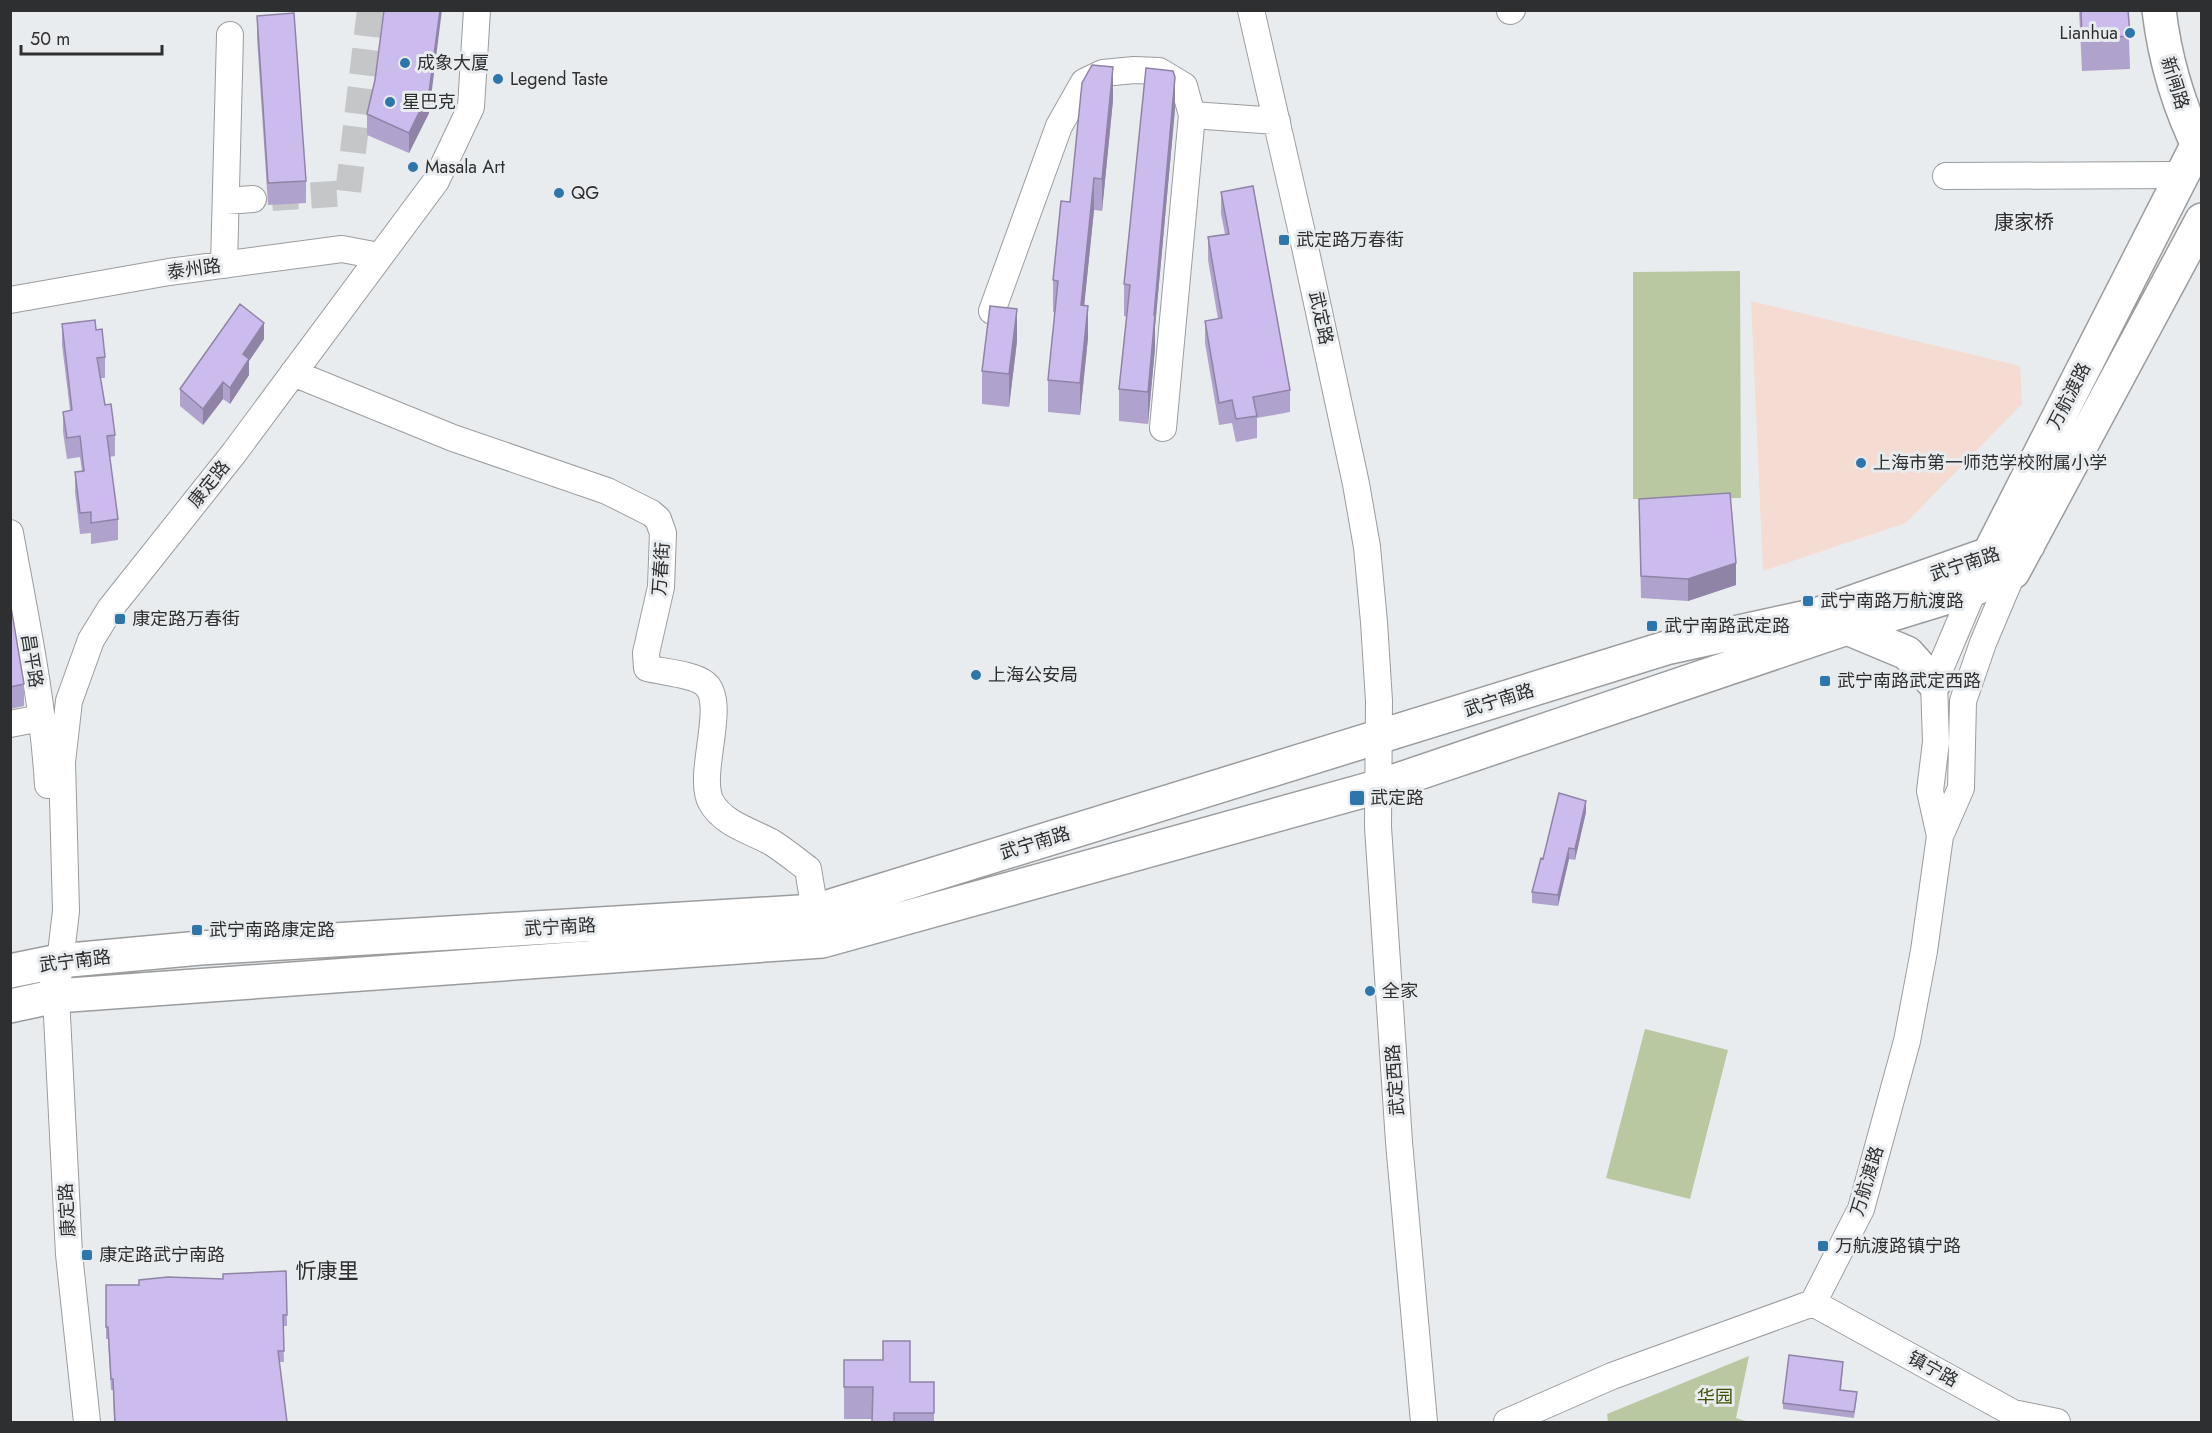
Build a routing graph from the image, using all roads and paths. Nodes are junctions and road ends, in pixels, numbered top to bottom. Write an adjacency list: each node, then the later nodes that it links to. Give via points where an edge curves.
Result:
1 (477, 10): 12 (street, 康定路, via 471,106 436,181)
2 (1251, 10): 6 (street, 武定路)
3 (2159, 10): 7 (main road, 新闸路, via 2165,53)
4 (231, 35): 10 (street)
5 (1192, 115): 6 (street); 15 (street, via 1184,86 1159,71 1103,73 1084,82 1059,126); 17 (street)
6 (1277, 121): 25 (street, 武定路, via 1367,547)
7 (2195, 152): 8 (street); 19 (main road, 万航渡路)
8 (1946, 176)
9 (253, 199): 10 (street)
10 (226, 201): 13 (street)
11 (2202, 220): 19 (main road, 万航渡路)
12 (379, 256): 13 (street, 泰州路, via 342,249); 16 (street, 康定路)
13 (224, 265): 14 (street, 泰州路)
14 (10, 300)
15 (992, 311)
16 (293, 373): 28 (street, 万春街, via 453,438 607,491 658,519 663,533 661,587 646,653 647,668 698,680 710,688 714,705 707,777 709,797 722,816 808,869); 29 (street, 康定路, via 110,609 80,666 69,701 62,762 66,911)
17 (1163, 428)
18 (10, 533): 23 (street, 昌平路)
19 (2010, 557): 20 (main road, 武宁南路); 25 (main road, 武宁南路, via 1816,615 1666,648); 27 (street, 万航渡路, via 1963,701 1961,788)
20 (1974, 589): 21 (main road, 武宁南路); 22 (street, 万航渡路)
21 (1847, 628): 22 (main road, via 1907,653); 26 (main road, 武宁南路)
22 (1934, 683): 27 (street, 万航渡路, via 1936,742 1930,791)
23 (41, 718): 24 (street); 29 (street, 康定路, via 46,751)
24 (10, 724)
25 (1380, 736): 26 (street, 武定西路); 28 (main road, 武宁南路)
26 (1377, 787): 31 (main road, 武宁南路, via 822,941); 35 (street, 武定西路, via 1399,1142)
27 (1940, 836): 33 (street, 万航渡路, via 1907,1041 1861,1209)
28 (815, 911): 29 (main road, 武宁南路, via 200,948)
29 (54, 962): 30 (main road, 武宁南路); 31 (street, 康定路)
30 (10, 971)
31 (56, 996): 32 (main road, 武宁南路); 34 (street, 康定路, via 69,1254)
32 (10, 1006)
33 (1813, 1303): 36 (street, via 1612,1376); 37 (street, 镇宁路, via 2013,1413)
34 (87, 1422)
35 (1424, 1422)
36 (1507, 1422)
37 (2056, 1422)

